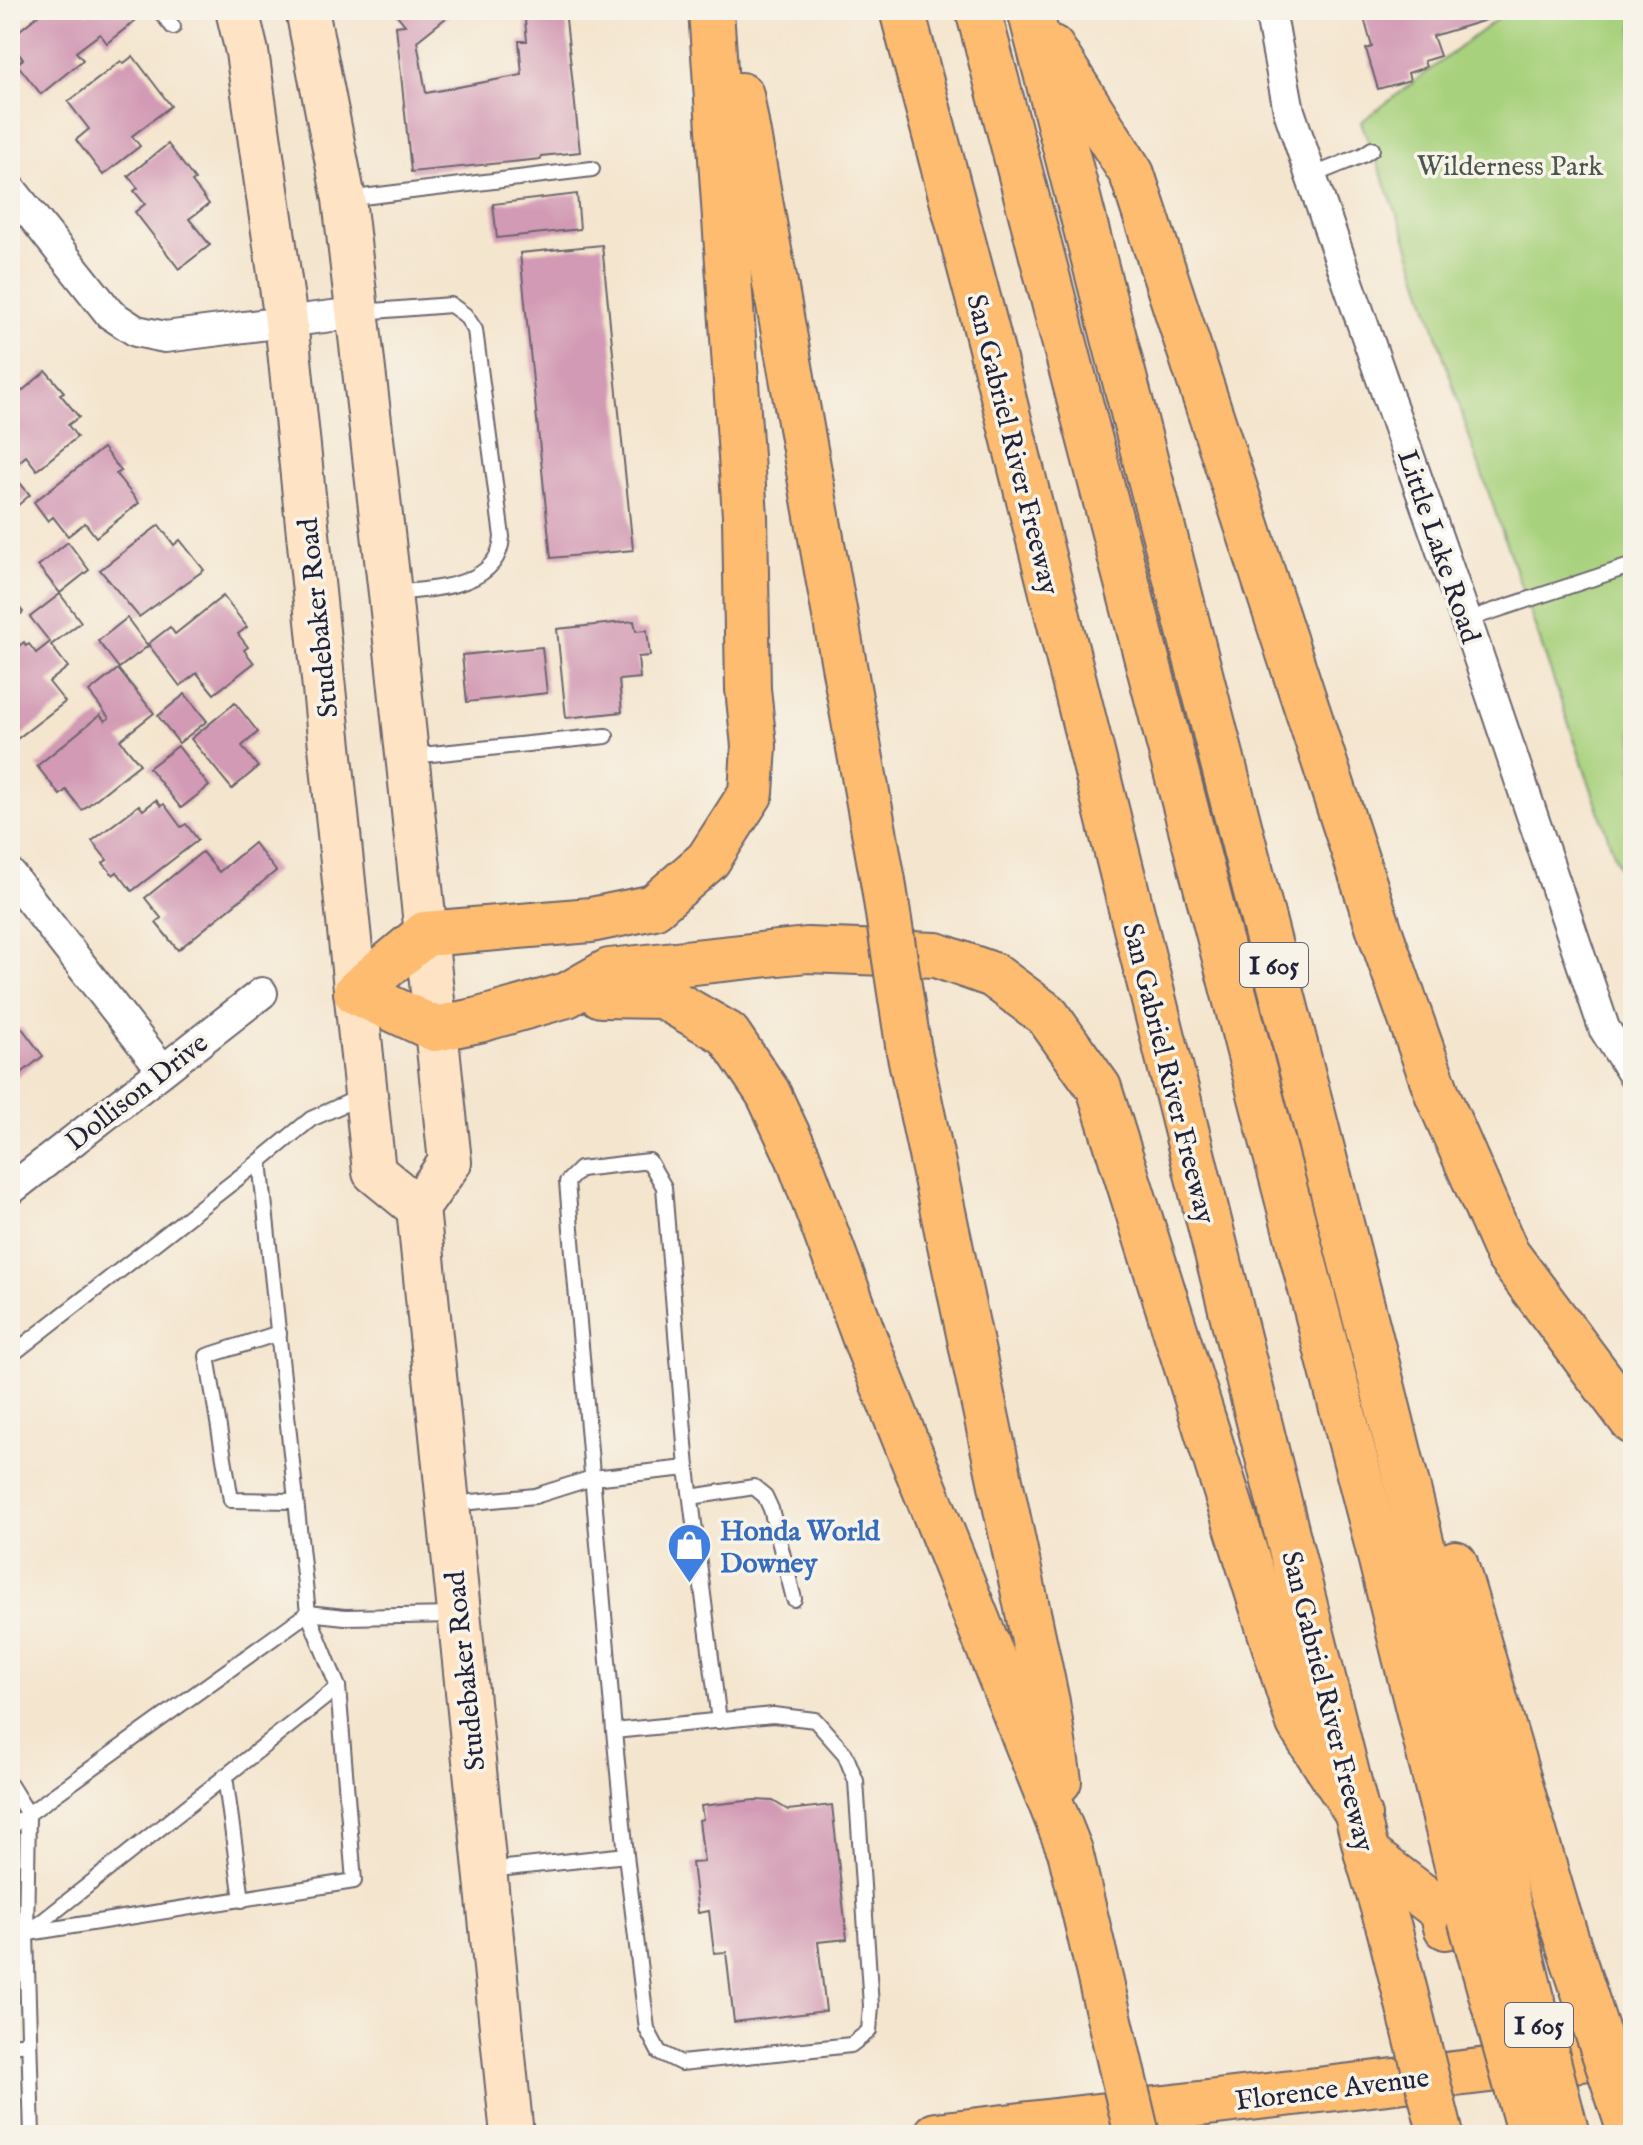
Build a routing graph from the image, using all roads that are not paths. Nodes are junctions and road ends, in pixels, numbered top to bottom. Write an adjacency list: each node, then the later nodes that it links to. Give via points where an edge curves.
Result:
1 (159, 10): 10 (lane)
2 (237, 10): 17 (main road, Studebaker Road)
3 (307, 10): 15 (main road)
4 (711, 10): 24 (main road, via 745,516 754,746 751,793 708,860 654,907 591,920)
5 (726, 10): 55 (main road, bridge, via 909,1051 1047,1702)
6 (902, 10): 54 (main road, San Gabriel River Freeway)
7 (978, 10): 59 (main road)
8 (1270, 10): 13 (street, Little Lake Road, via 1289,111)
9 (1030, 13): 37 (main road, I 605); 38 (main road, via 1132,174 1438,1096 1507,1254)
10 (173, 27)
11 (1372, 149): 13 (lane)
12 (592, 169): 15 (lane)
13 (1311, 176): 20 (street, Little Lake Road)
14 (10, 188): 17 (street, via 110,314 136,331 165,337)
15 (344, 199): 16 (main road)
16 (356, 313): 17 (street); 19 (main road); 19 (lane, via 451,305 475,330 502,537 494,564 473,578 446,588)
17 (286, 321): 25 (main road, Studebaker Road)
18 (1633, 565): 20 (lane)
19 (390, 593): 22 (main road)
20 (1466, 620): 30 (street, Little Lake Road, via 1604,1028)
21 (606, 736): 22 (lane)
22 (407, 756): 24 (main road)
23 (10, 874): 29 (street)
24 (425, 934): 25 (main road); 28 (main road)
25 (356, 992): 28 (main road); 31 (main road, Studebaker Road)
26 (262, 993): 29 (street, Dollison Drive)
27 (567, 995): 28 (main road); 54 (main road, via 609,971 807,950 936,955 993,975 1047,1015 1099,1088 1299,1724); 55 (main road, via 662,996 728,1034 768,1093 798,1157 868,1347)
28 (435, 1029): 34 (main road, via 450,1162)
29 (162, 1069): 33 (street, Dollison Drive)
30 (1633, 1074)
31 (366, 1095): 32 (lane, via 311,1119); 34 (main road, Studebaker Road, via 374,1172)
32 (260, 1161): 35 (lane); 36 (lane)
33 (10, 1190)
34 (418, 1208): 43 (main road, Studebaker Road)
35 (279, 1333): 42 (lane); 42 (lane, via 207,1356 231,1500)
36 (10, 1356)
37 (1375, 1356): 59 (main road, I 605, via 1486,1803); 73 (main road, bridge, via 1438,1505 1557,1910)
38 (1633, 1422)
39 (687, 1468): 40 (lane); 40 (lane, via 664,1187 649,1161 580,1169 567,1182); 41 (lane)
40 (592, 1478): 43 (lane, via 535,1496); 49 (lane)
41 (691, 1497): 44 (lane, via 754,1487 765,1496); 48 (lane)
42 (296, 1501): 45 (lane)
43 (447, 1504): 46 (main road, Studebaker Road)
44 (794, 1599)
45 (308, 1613): 46 (lane); 47 (lane); 52 (lane)
46 (458, 1615): 57 (main road, Studebaker Road)
47 (338, 1687): 50 (lane); 58 (lane, via 354,1881)
48 (719, 1721): 49 (lane); 56 (lane, via 773,1715 815,1720 845,1754 856,1781 869,2031 851,2045 681,2063 659,2052 647,2029)
49 (614, 1731): 56 (lane)
50 (225, 1776): 58 (lane); 60 (lane)
51 (10, 1785): 52 (lane)
52 (28, 1814): 53 (lane); 60 (lane)
53 (10, 1828)
54 (1363, 1835): 59 (main road, via 1442,1911); 69 (main road, San Gabriel River Freeway, bridge)
55 (1070, 1851): 68 (main road, bridge)
56 (626, 1855): 57 (lane)
57 (484, 1870): 66 (main road, Studebaker Road)
58 (242, 1900): 60 (lane)
59 (1476, 1920): 70 (main road); 71 (main road, bridge); 72 (main road, I 605, bridge)
60 (26, 1934): 61 (lane); 62 (lane)
61 (10, 1936)
62 (29, 2043): 63 (lane); 65 (lane)
63 (10, 2045)
64 (1633, 2053): 67 (main road, Florence Avenue)
65 (32, 2135)
66 (512, 2135)
67 (936, 2135)
68 (1137, 2135)
69 (1441, 2135)
70 (1502, 2135)
71 (1530, 2135)
72 (1567, 2135)
73 (1631, 2135)

